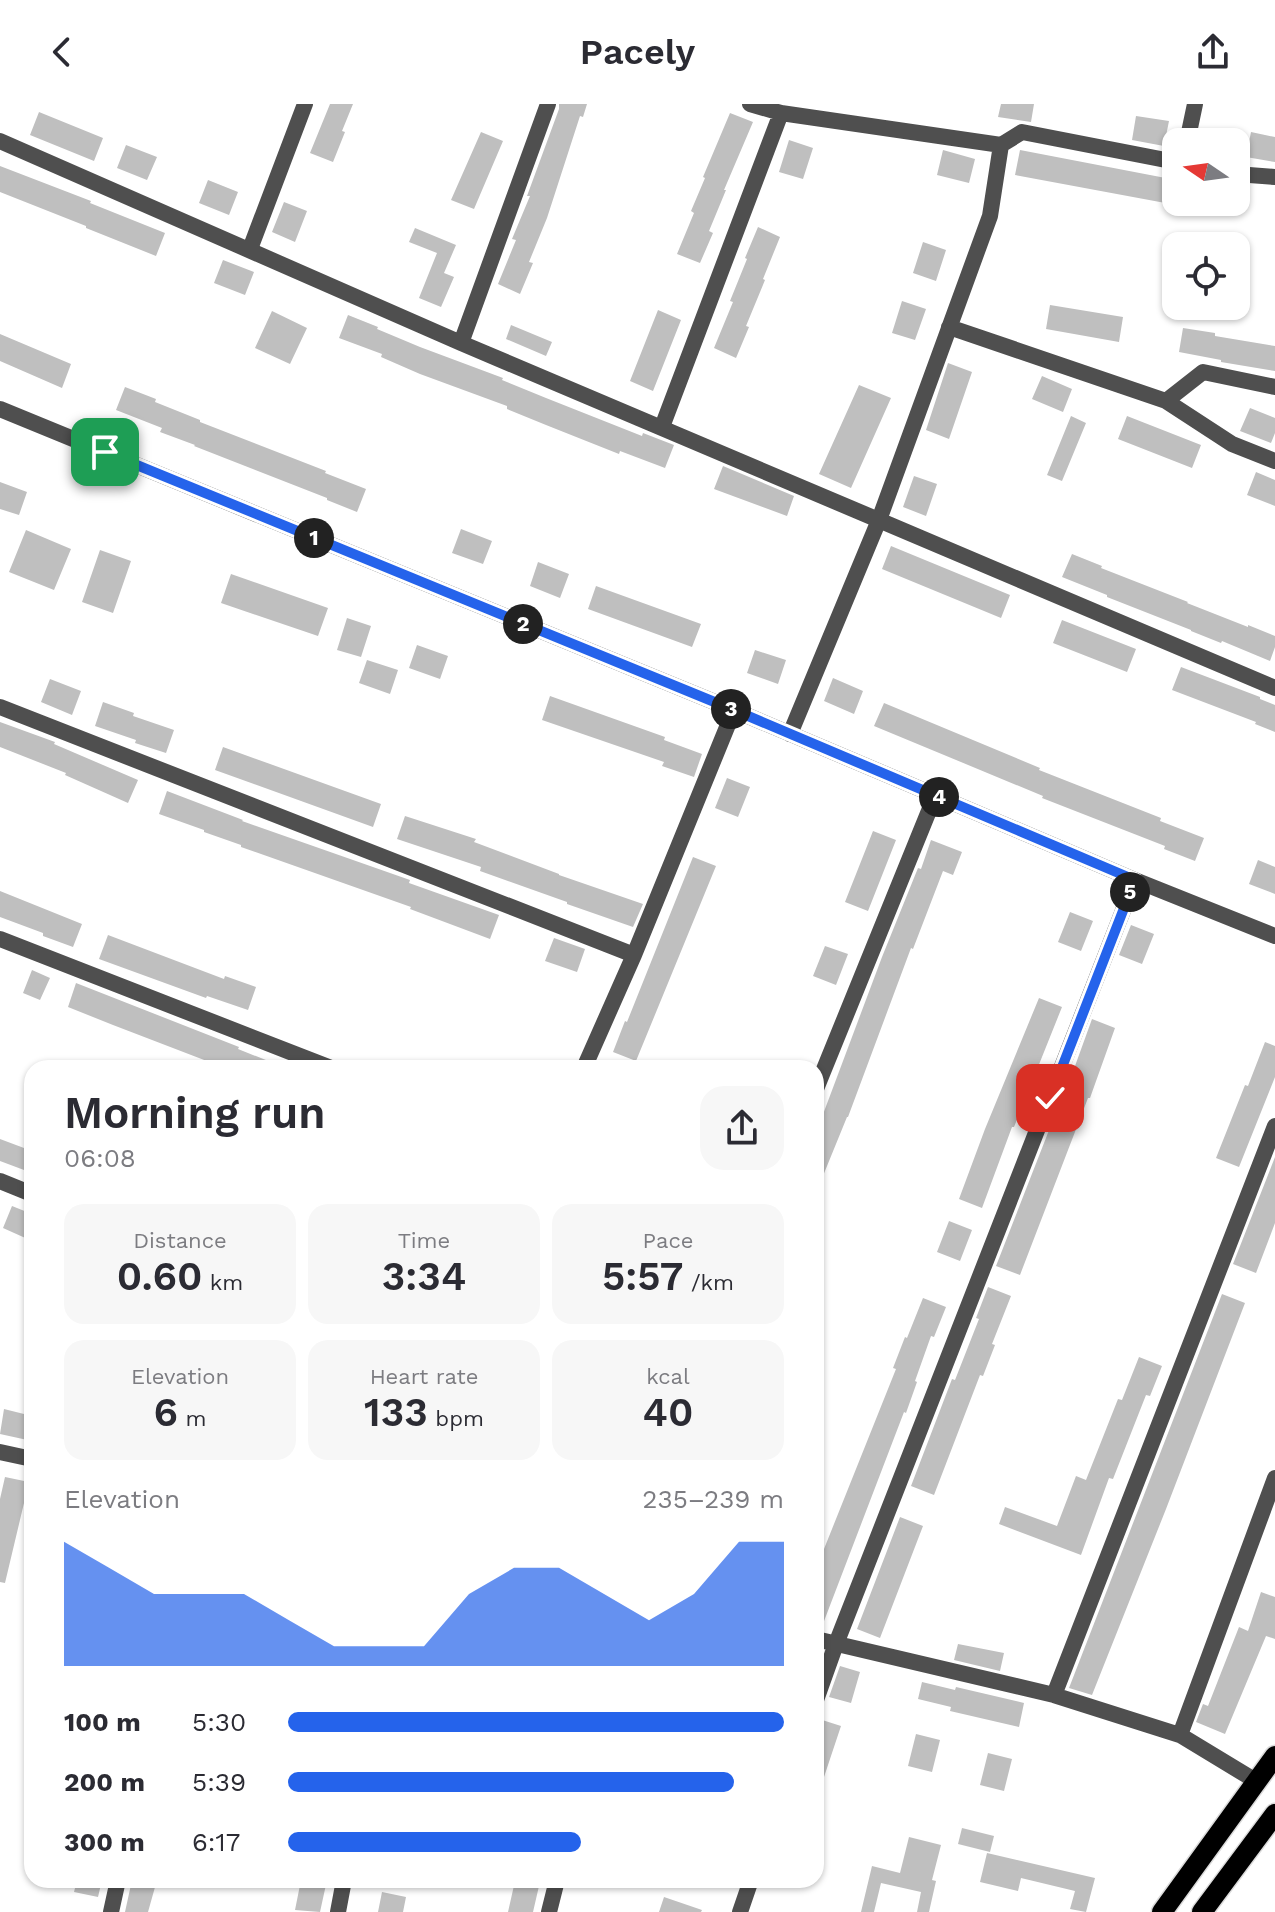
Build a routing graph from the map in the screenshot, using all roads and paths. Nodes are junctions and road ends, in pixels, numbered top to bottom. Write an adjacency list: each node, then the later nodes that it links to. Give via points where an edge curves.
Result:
1 (305, 104): 12 (street)
2 (548, 104): 14 (street)
3 (750, 104): 5 (street)
4 (1195, 104): 6 (street)
5 (781, 113): 8 (street); 18 (street)
6 (1190, 128)
7 (0, 141): 12 (street)
8 (1001, 145): 9 (street, via 1022,132); 13 (street, via 990,216)
9 (1162, 159)
10 (1250, 175): 11 (street)
11 (1275, 177)
12 (250, 249): 14 (street)
13 (949, 327): 16 (street); 20 (street)
14 (461, 343): 18 (street)
15 (1275, 387): 16 (street, via 1203,372)
16 (1166, 401): 19 (street, via 1232,444)
17 (0, 409): 23 (street)
18 (662, 427): 20 (street)
19 (1275, 461)
20 (879, 520): 21 (street); 24 (street)
21 (1275, 688)
22 (0, 707): 29 (street)
23 (734, 710): 24 (street); 29 (street)
24 (790, 734): 25 (street)
25 (935, 796): 26 (street); 32 (street)
26 (1135, 880): 27 (street); 40 (street)
27 (1275, 936)
28 (0, 939): 30 (street)
29 (634, 955): 31 (street)
30 (310, 1060)
31 (588, 1060)
32 (824, 1069)
33 (1275, 1126): 42 (street)
34 (0, 1181): 35 (street)
35 (24, 1191)
36 (0, 1452): 37 (street)
37 (24, 1457)
38 (1275, 1478): 43 (street)
39 (824, 1641): 40 (street)
40 (836, 1644): 41 (street); 42 (street)
41 (824, 1678)
42 (1054, 1695): 43 (street)
43 (1180, 1735): 45 (street)
44 (1275, 1756): 45 (main road)
45 (1256, 1781): 55 (main road)
46 (1275, 1814): 56 (main road)
47 (116, 1888): 51 (street)
48 (342, 1888): 52 (street)
49 (555, 1888): 53 (street)
50 (748, 1888): 54 (street)
51 (111, 1912)
52 (338, 1912)
53 (549, 1912)
54 (740, 1912)
55 (1162, 1912)
56 (1202, 1912)

